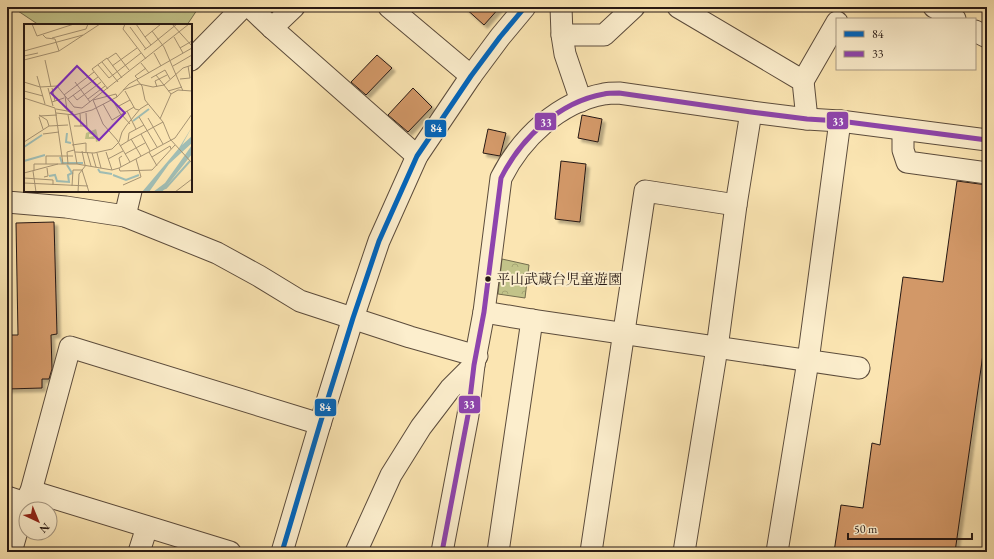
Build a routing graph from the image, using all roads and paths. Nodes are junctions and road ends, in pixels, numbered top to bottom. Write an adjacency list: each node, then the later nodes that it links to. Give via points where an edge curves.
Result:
1 (243, 7): 18 (street)
2 (250, 7): 14 (street)
3 (294, 7): 14 (street)
4 (389, 7): 19 (street)
5 (525, 7): 19 (street)
6 (562, 7): 16 (street)
7 (634, 7): 16 (street, via 604,35)
8 (678, 7): 20 (street)
9 (846, 7): 11 (street)
10 (934, 7): 12 (street)
11 (840, 18)
12 (953, 18)
13 (836, 24): 20 (street)
14 (272, 28): 27 (street)
15 (976, 31): 17 (street)
16 (562, 35): 21 (street)
17 (987, 37)
18 (192, 59)
19 (471, 76): 27 (street)
20 (803, 81): 23 (street)
21 (581, 101): 22 (street, via 604,94 619,93); 33 (street, via 560,111 534,131 508,163 501,178)
22 (751, 112): 23 (street); 31 (street)
23 (807, 119): 24 (street)
24 (840, 121): 25 (street); 39 (street)
25 (903, 130): 26 (street); 28 (street, via 907,162)
26 (987, 140)
27 (418, 156): 34 (street, via 379,241)
28 (987, 173)
29 (131, 192): 32 (street)
30 (7, 202): 32 (street)
31 (736, 205): 36 (street, via 645,191); 37 (street)
32 (125, 216): 34 (street, via 217,253 300,300)
33 (484, 312): 35 (street); 38 (street)
34 (353, 318): 38 (street); 41 (street)
35 (532, 320): 36 (street); 50 (street)
36 (623, 334): 37 (street); 51 (street)
37 (717, 348): 39 (street); 52 (street)
38 (476, 360): 48 (street, via 421,427 391,474); 49 (street)
39 (808, 361): 40 (street); 53 (street)
40 (859, 368)
41 (320, 424): 42 (street, via 70,347); 47 (street)
42 (21, 497): 43 (street); 44 (street)
43 (147, 527): 45 (street); 46 (street)
44 (11, 552)
45 (139, 552)
46 (230, 552)
47 (282, 552)
48 (356, 552)
49 (442, 552)
50 (498, 552)
51 (591, 552)
52 (684, 552)
53 (777, 552)

